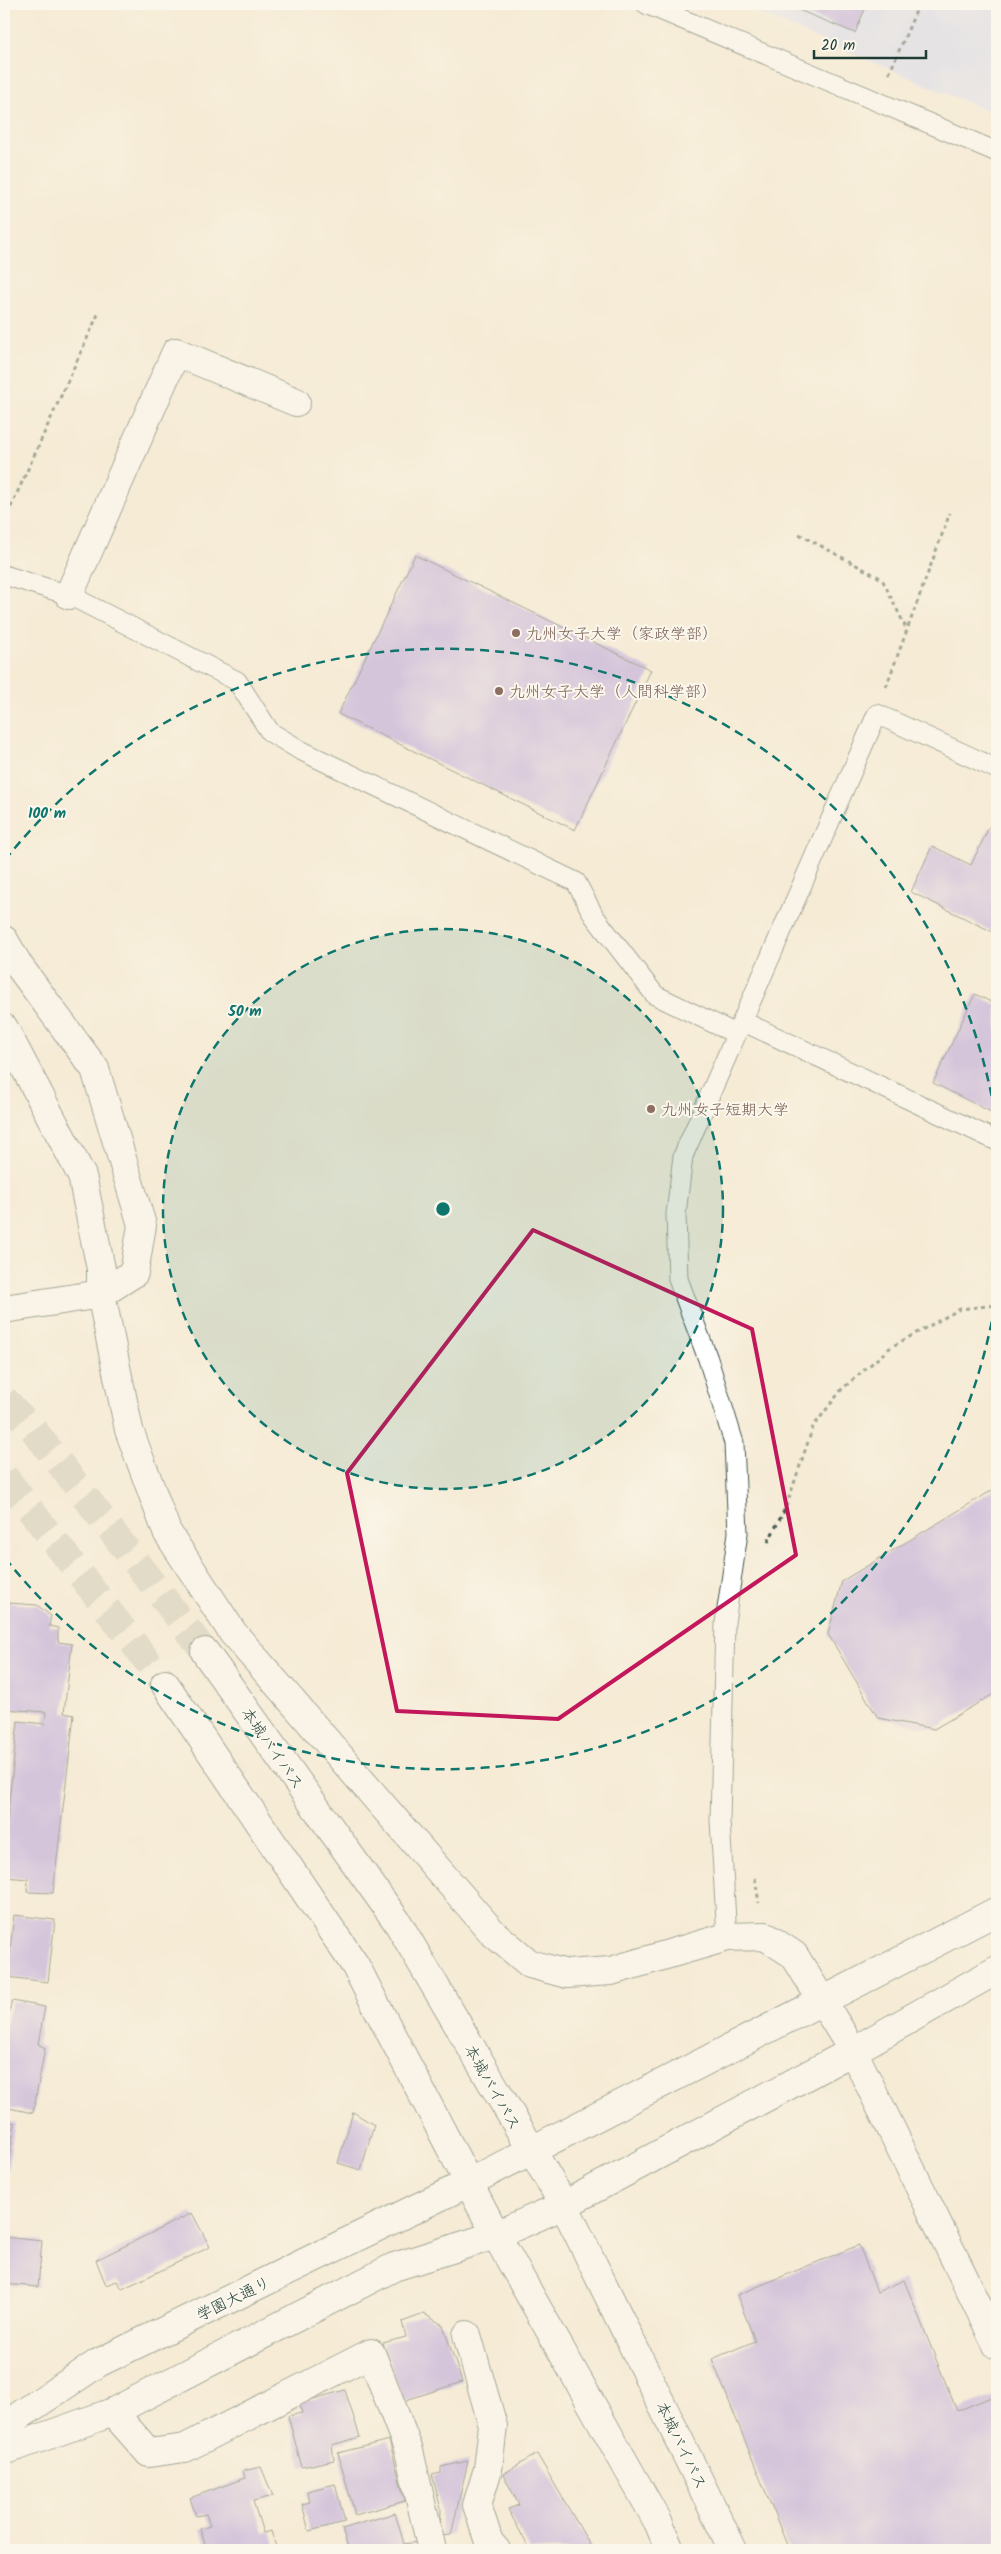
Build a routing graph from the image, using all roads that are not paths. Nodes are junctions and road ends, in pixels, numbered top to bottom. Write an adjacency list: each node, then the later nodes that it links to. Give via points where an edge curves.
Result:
1 (646, 4): 2 (lane)
2 (683, 11): 3 (lane, via 877,101)
3 (997, 152)
4 (296, 402): 6 (main road, via 176,352)
5 (4, 575): 6 (lane)
6 (68, 595): 9 (lane, via 237,681 270,732 300,750 576,882 594,916 655,995)
7 (997, 769): 9 (lane, via 877,714)
8 (4, 940): 12 (main road, via 19,966 95,1069 142,1225 134,1273)
9 (739, 1027): 11 (lane); 17 (lane, via 683,1156 676,1214 678,1279 708,1359 734,1443 738,1533 725,1623 720,1821)
10 (4, 1028): 12 (main road, via 82,1176 101,1269)
11 (997, 1141)
12 (101, 1294): 13 (main road); 17 (main road, via 129,1430 167,1532 232,1633 493,1933 530,1964 568,1974 611,1971)
13 (4, 1309)
14 (205, 1652): 21 (main road, 本城バイパス, via 398,1923)
15 (166, 1684): 22 (main road, via 355,1965)
16 (997, 1910): 19 (main road, 学園大通り)
17 (726, 1937): 19 (main road, via 764,1936 794,1955)
18 (997, 1970): 20 (main road)
19 (821, 2001): 20 (main road); 21 (main road, 学園大通り)
20 (853, 2052): 23 (main road); 25 (main road)
21 (530, 2150): 22 (main road, 学園大通り); 23 (main road, 本城バイパス)
22 (470, 2182): 24 (main road); 29 (main road, 学園大通り, via 98,2363)
23 (564, 2205): 24 (main road); 34 (main road, 本城バイパス)
24 (496, 2235): 28 (main road, via 394,2267); 33 (main road, via 658,2522)
25 (990, 2311): 27 (main road)
26 (467, 2335): 32 (main road, via 493,2426 488,2468 476,2505 489,2542)
27 (997, 2345)
28 (113, 2412): 30 (main road); 31 (main road, via 149,2453 185,2448 371,2353 409,2451)
29 (4, 2426)
30 (4, 2451)
31 (432, 2550)
32 (496, 2550)
33 (670, 2550)
34 (733, 2550)

